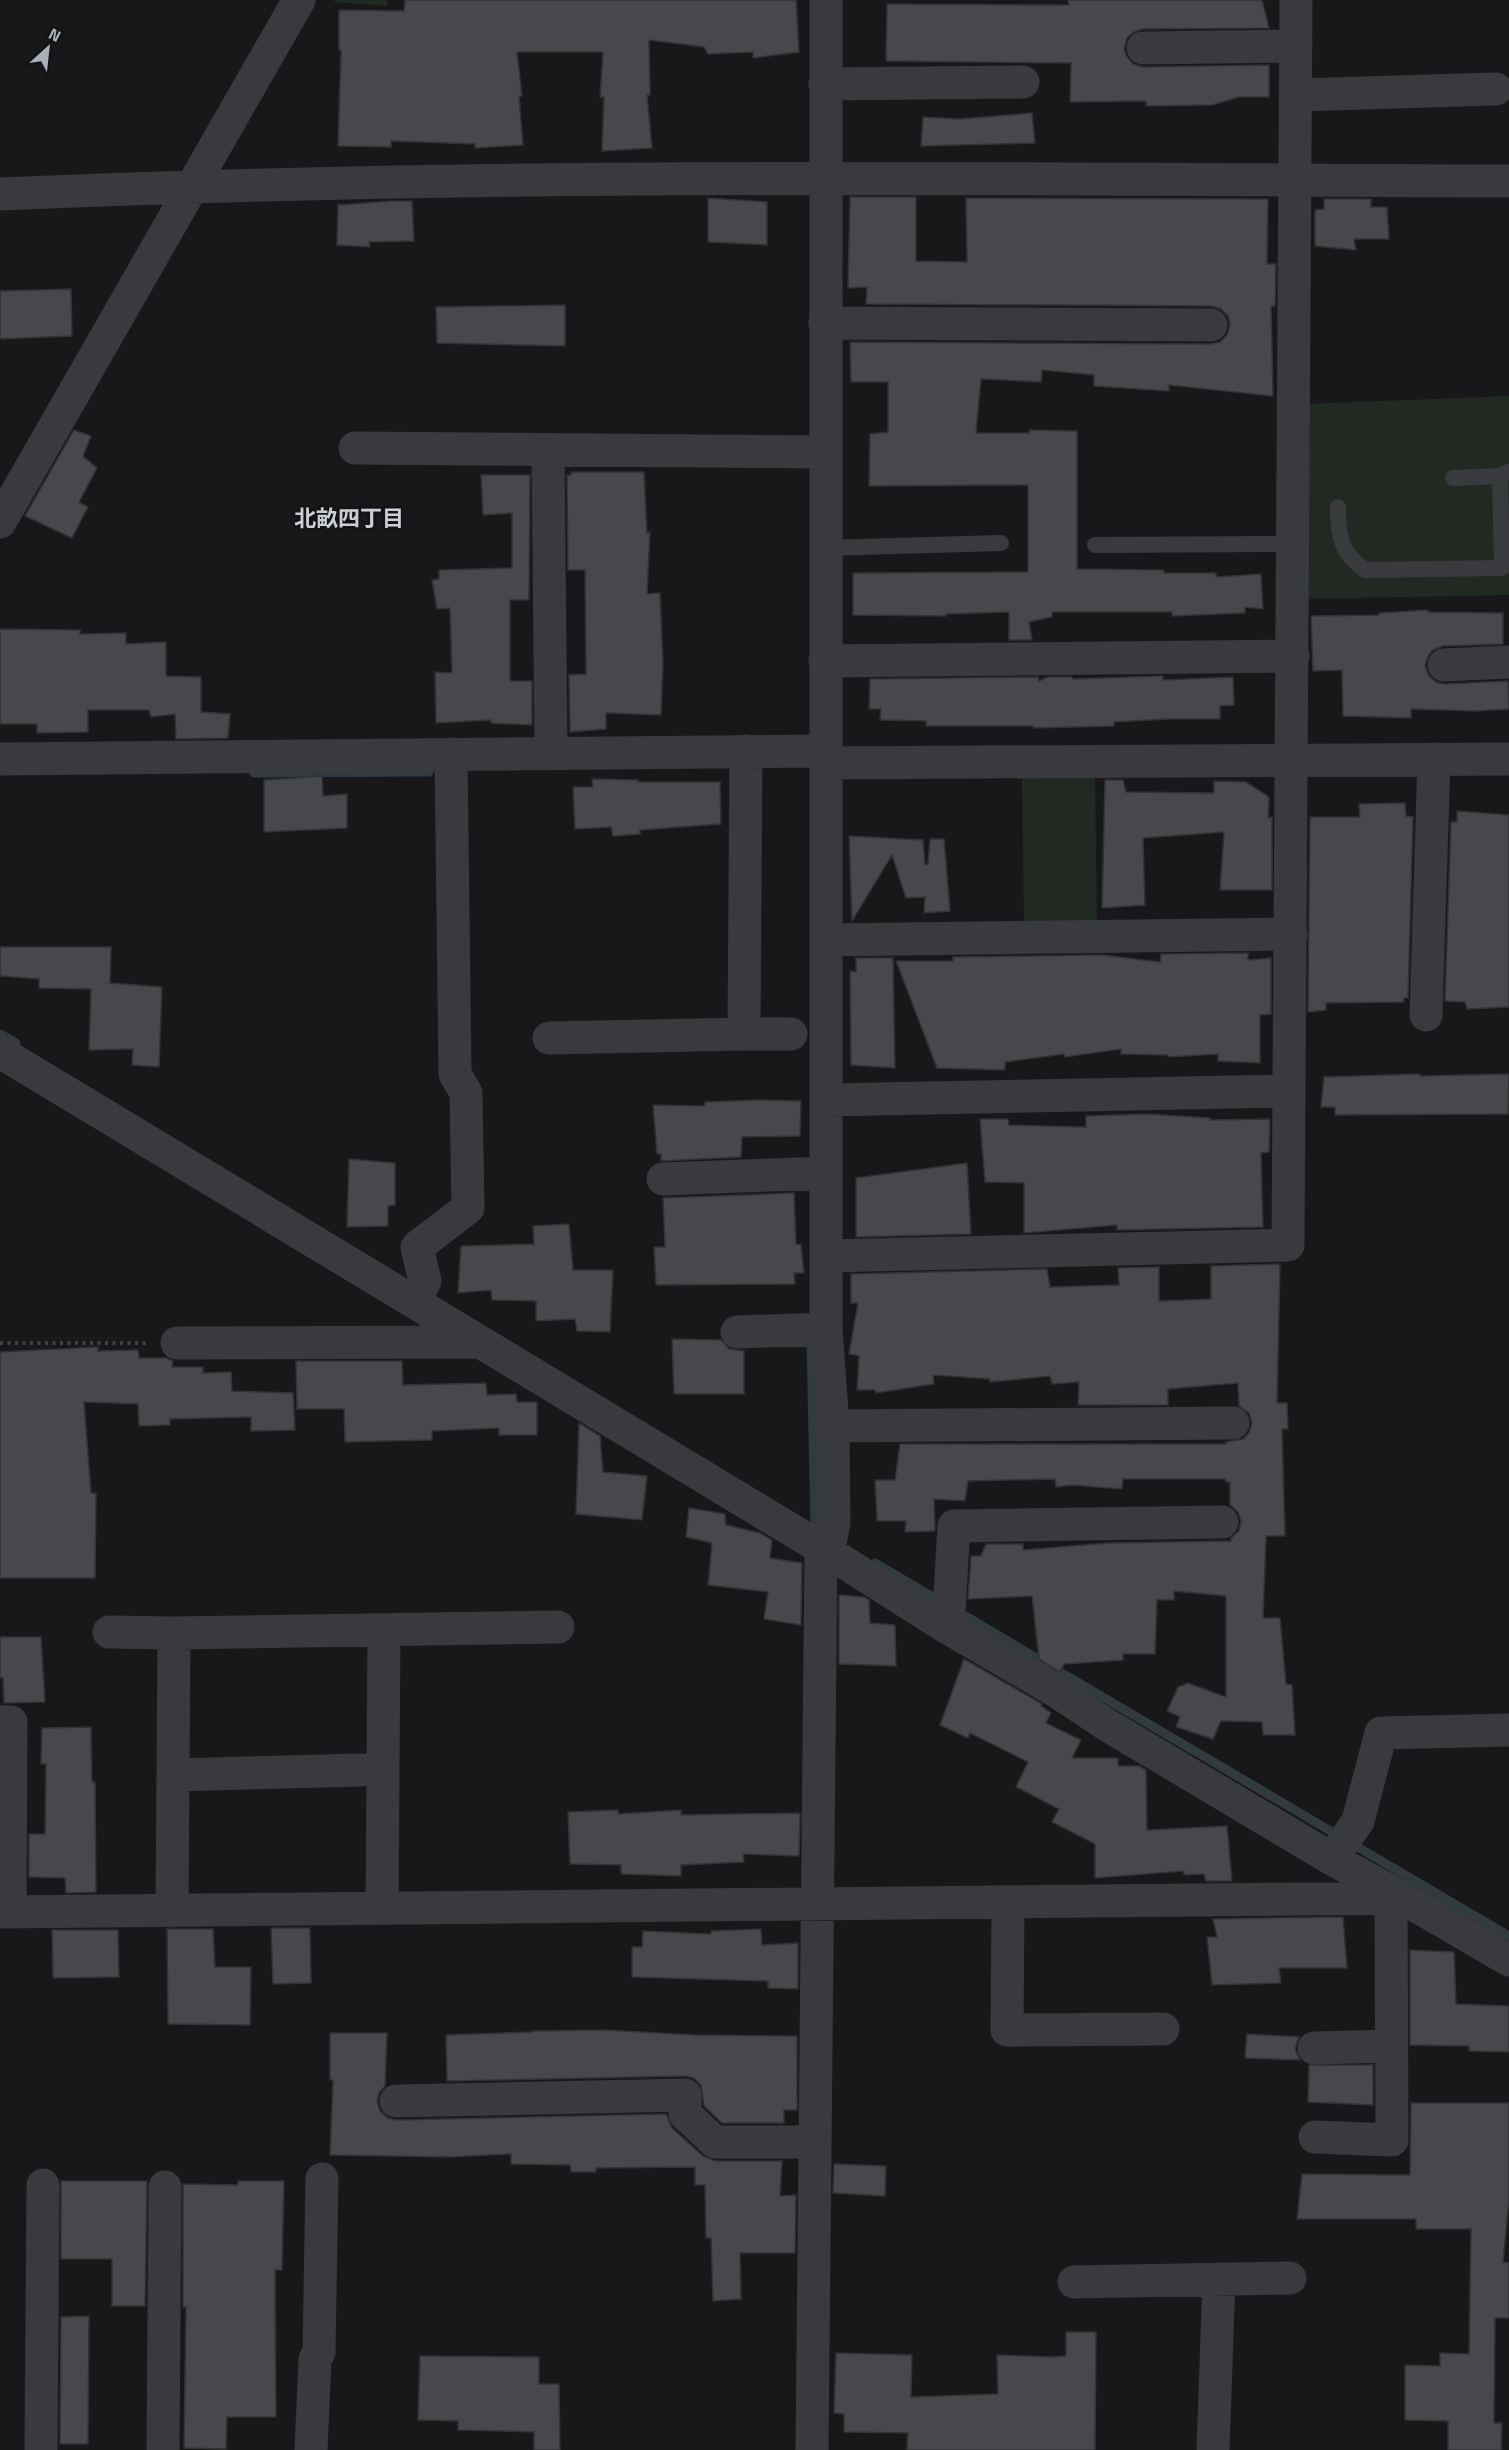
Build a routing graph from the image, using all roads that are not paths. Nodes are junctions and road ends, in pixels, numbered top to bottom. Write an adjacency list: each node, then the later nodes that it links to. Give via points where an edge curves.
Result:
1 (300, 0): 13 (street)
2 (826, 0): 7 (street)
3 (1296, 0): 4 (street)
4 (1296, 46): 5 (street); 9 (street)
5 (1143, 48)
6 (1023, 82): 7 (street)
7 (825, 84): 10 (street)
8 (1496, 89): 9 (street)
9 (1296, 95): 11 (street)
10 (824, 178): 11 (street); 13 (street); 15 (street)
11 (1296, 180): 12 (street); 25 (street)
12 (1509, 182)
13 (183, 186): 14 (street); 23 (street)
14 (0, 194)
15 (825, 323): 16 (street); 19 (street)
16 (1210, 325)
17 (355, 448): 18 (street)
18 (548, 450): 19 (street); 34 (street)
19 (825, 452): 27 (street)
20 (1504, 474): 21 (lane); 28 (lane)
21 (1453, 478)
22 (1338, 507): 28 (lane, via 1338,535 1351,560 1365,570)
23 (0, 522)
24 (1001, 543): 27 (lane)
25 (1293, 544): 26 (lane); 29 (street)
26 (1095, 545)
27 (825, 548): 30 (street)
28 (1505, 568)
29 (1293, 656): 30 (street); 38 (street)
30 (825, 661): 36 (street)
31 (1509, 662): 32 (street)
32 (1444, 665)
33 (746, 752): 34 (street); 36 (street); 44 (street)
34 (551, 753): 35 (street)
35 (451, 754): 37 (street); 53 (street, via 455,1074 466,1093 468,1208 417,1247)
36 (825, 757): 38 (street); 42 (street)
37 (0, 759)
38 (1292, 759): 39 (street); 41 (street)
39 (1434, 759): 40 (street); 43 (street)
40 (1509, 759)
41 (1291, 934): 42 (street); 48 (street)
42 (826, 940): 49 (street)
43 (1426, 1015)
44 (744, 1034): 45 (street); 46 (street)
45 (791, 1034)
46 (549, 1038)
47 (0, 1052): 53 (street)
48 (1289, 1090): 49 (street); 52 (street, via 1288,1245)
49 (826, 1100): 50 (street)
50 (826, 1173): 51 (street); 52 (street)
51 (663, 1179)
52 (826, 1256): 54 (street)
53 (419, 1292): 56 (street)
54 (826, 1329): 55 (street); 59 (street)
55 (737, 1332)
56 (480, 1342): 57 (street); 61 (street)
57 (177, 1343)
58 (1233, 1423): 59 (street)
59 (833, 1426): 61 (street)
60 (1222, 1522): 62 (street, via 954,1526)
61 (828, 1541): 62 (street); 74 (street)
62 (948, 1613): 71 (street, via 1107,1725)
63 (558, 1627): 64 (street)
64 (384, 1630): 66 (street); 75 (street)
65 (109, 1632): 66 (street)
66 (174, 1633): 70 (street)
67 (0, 1722): 77 (street, via 11,1722)
68 (1509, 1730): 71 (street, via 1381,1733 1358,1821)
69 (362, 1770): 70 (street)
70 (173, 1775): 76 (street)
71 (1339, 1848): 72 (street)
72 (1397, 1898): 73 (street); 78 (street); 80 (street)
73 (1008, 1902): 74 (street); 79 (street, via 1007,2030)
74 (816, 1904): 75 (street); 84 (street)
75 (382, 1908): 76 (street)
76 (172, 1911): 77 (street)
77 (5, 1912)
78 (1509, 1960)
79 (1163, 2029)
80 (1391, 2046): 81 (street); 83 (street, via 1392,2140)
81 (1314, 2048)
82 (396, 2101): 84 (street, via 685,2095 685,2114 715,2142)
83 (1315, 2137)
84 (814, 2142): 94 (street)
85 (321, 2179): 93 (street, via 319,2352 315,2359)
86 (43, 2185): 91 (street)
87 (165, 2187): 92 (street)
88 (1290, 2278): 89 (street)
89 (1219, 2279): 90 (street); 95 (street)
90 (1074, 2282)
91 (41, 2450)
92 (163, 2450)
93 (311, 2450)
94 (812, 2450)
95 (1213, 2450)

